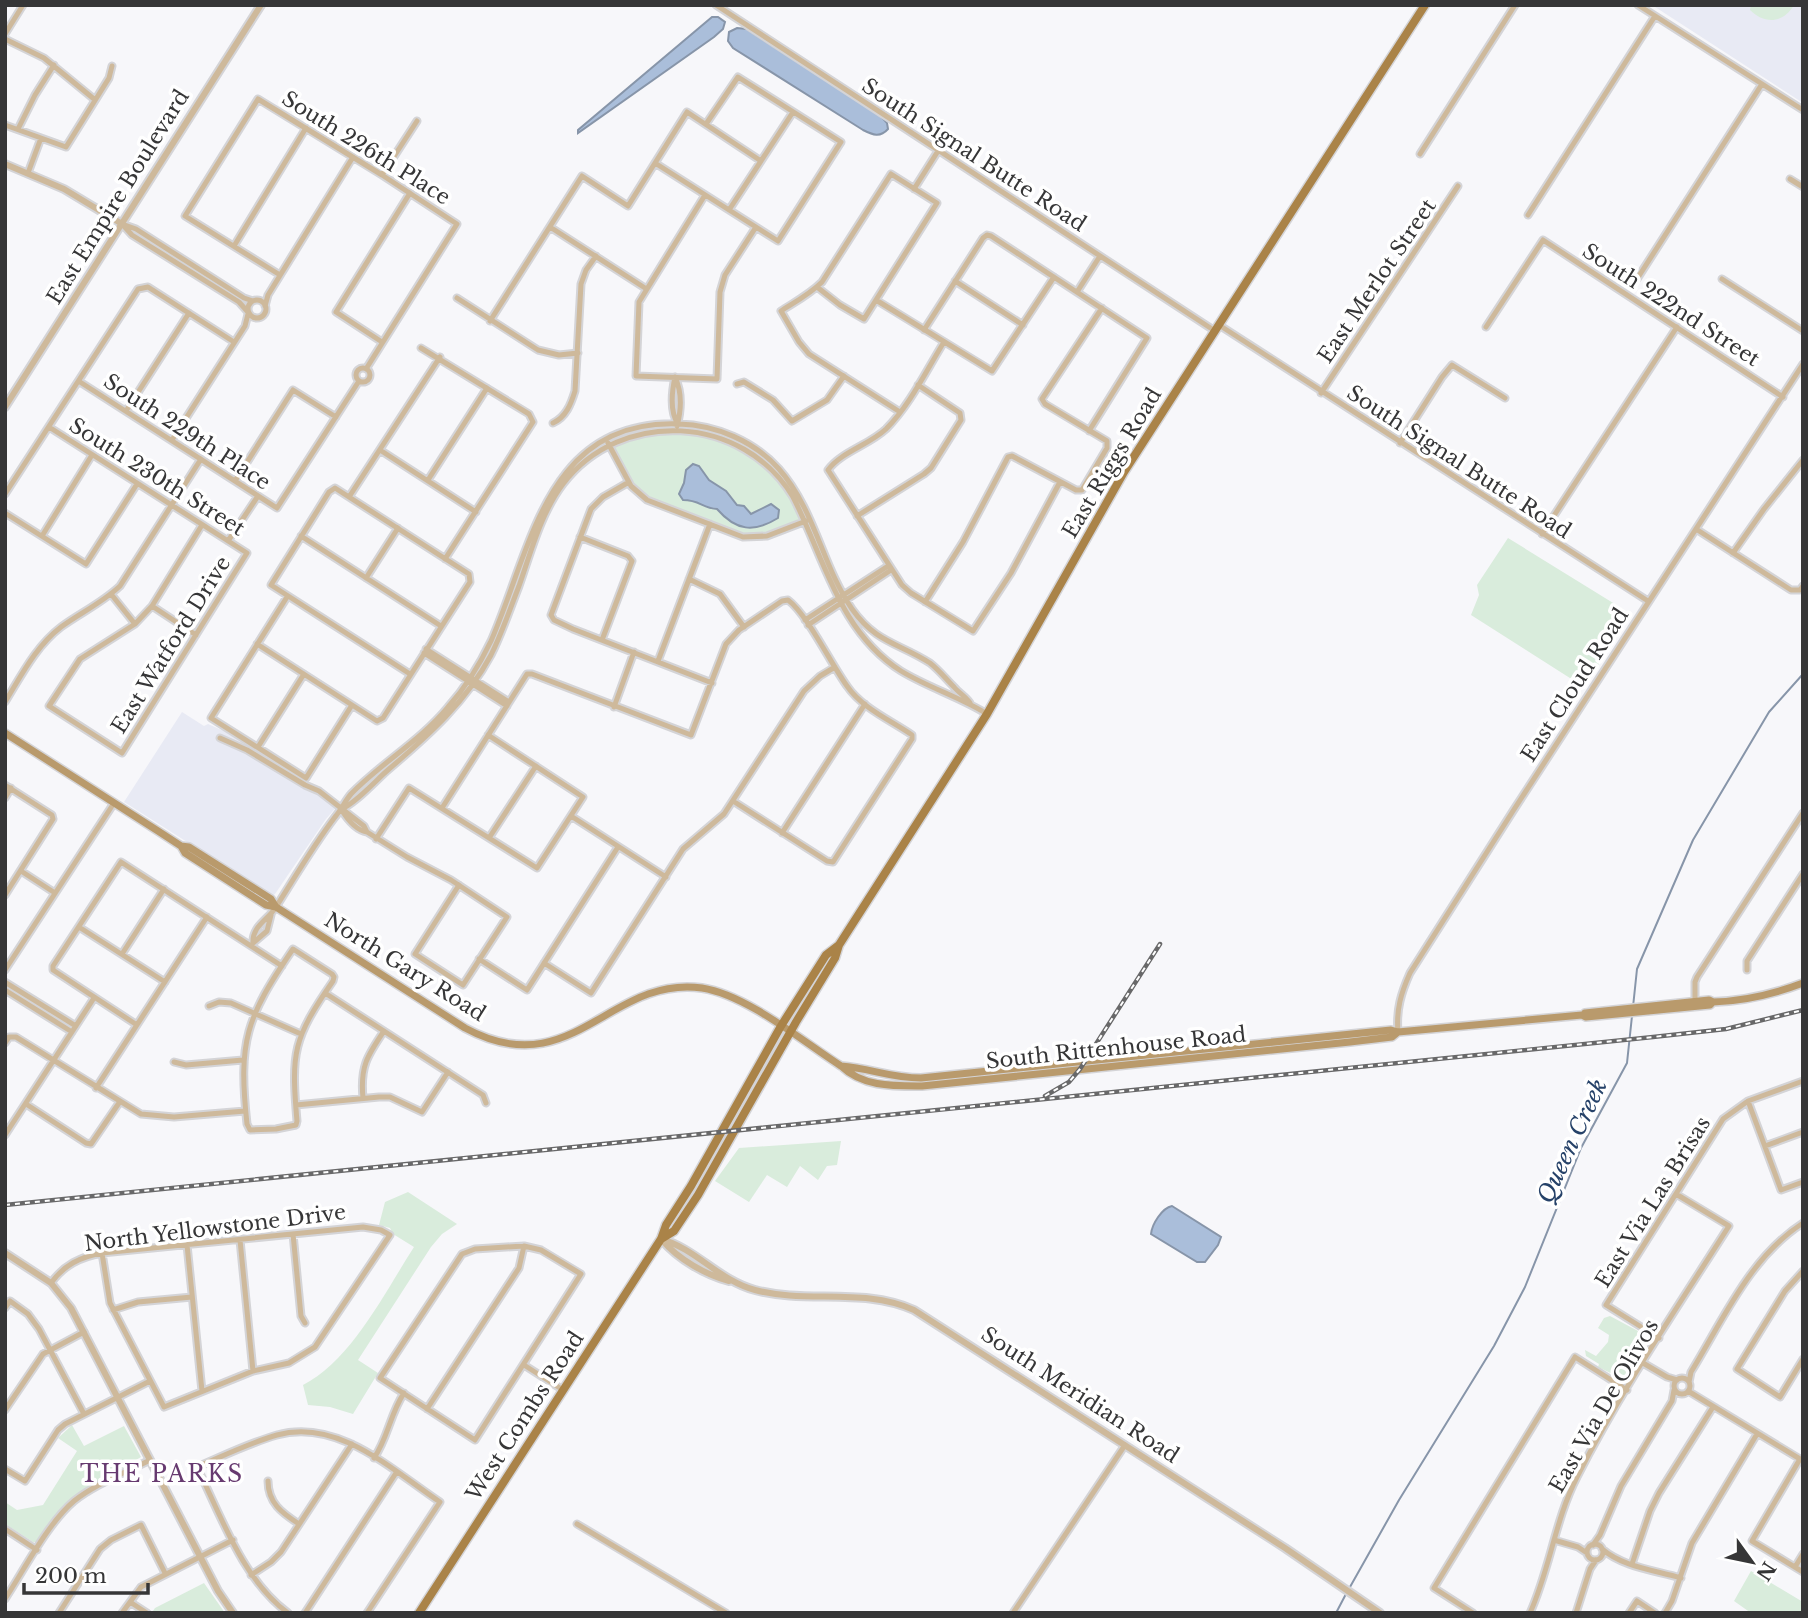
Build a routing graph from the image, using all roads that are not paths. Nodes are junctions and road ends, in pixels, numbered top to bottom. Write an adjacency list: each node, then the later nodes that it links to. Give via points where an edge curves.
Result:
1 (23, 5): 8 (street)
2 (261, 5): 37 (street, East Empire Boulevard)
3 (716, 5): 21 (street, South Signal Butte Road)
4 (1425, 5): 65 (main road, East Riggs Road)
5 (1515, 5): 22 (street)
6 (1638, 5): 7 (street)
7 (1656, 16): 11 (street); 36 (street)
8 (5, 37): 9 (street)
9 (54, 65): 12 (street); 19 (street)
10 (111, 66): 12 (street, via 109,78)
11 (1762, 84): 13 (street); 45 (street)
12 (94, 99): 20 (street, via 66,147)
13 (1803, 110)
14 (793, 112): 16 (street, via 738,77); 24 (street); 39 (street, via 841,142 778,241)
15 (417, 121): 28 (street)
16 (706, 124): 24 (street); 25 (street, via 687,112)
17 (5, 125): 19 (street)
18 (306, 128): 23 (street, South 226th Place); 40 (street); 40 (street, South 226th Place, via 258,99 185,216)
19 (18, 129): 20 (street)
20 (41, 138): 27 (street)
21 (938, 151): 32 (street); 42 (street, South Signal Butte Road)
22 (1420, 154)
23 (354, 157): 28 (street, South 226th Place); 43 (street)
24 (761, 160): 35 (street)
25 (655, 163): 34 (street); 38 (street, via 628,205 582,176)
26 (5, 164): 27 (street)
27 (27, 173): 37 (street, via 85,200)
28 (382, 175): 33 (street, South 226th Place)
29 (1790, 178): 31 (street)
30 (1458, 186): 81 (street, East Merlot Street)
31 (1803, 187)
32 (914, 189): 48 (street, via 891,174); 53 (street, via 937,203)
33 (410, 193): 69 (street, South 226th Place, via 457,225); 69 (street, via 335,312)
34 (705, 195): 35 (street); 49 (street)
35 (729, 210): 39 (street)
36 (1528, 215)
37 (122, 224): 54 (street); 57 (street); 84 (street, East Empire Boulevard)
38 (550, 227): 41 (street); 60 (street)
39 (756, 227): 76 (street, via 725,275 720,292 717,379)
40 (234, 246): 43 (street)
41 (596, 256): 49 (street); 72 (street, via 580,284)
42 (1100, 256): 50 (street); 65 (street, South Signal Butte Road)
43 (280, 275): 51 (street)
44 (1054, 277): 47 (street, via 987,235); 50 (street); 61 (street)
45 (1637, 279)
46 (1722, 279): 67 (street)
47 (955, 281): 61 (street); 66 (street)
48 (817, 287): 53 (street, via 864,319); 75 (street, via 781,311 809,354)
49 (645, 288): 76 (street, via 637,316 636,376)
50 (1077, 292): 56 (street)
51 (268, 295): 54 (street); 55 (street)
52 (457, 298): 60 (street)
53 (876, 300): 66 (street)
54 (256, 301): 55 (street); 57 (street, via 248,305)
55 (265, 306): 59 (street, via 264,315)
56 (1102, 308): 91 (street, via 1147,338); 91 (street, via 1042,399)
57 (248, 312): 59 (street); 62 (street)
58 (189, 313): 68 (street); 77 (street, via 145,286 138,289); 85 (street)
59 (256, 318): 62 (street)
60 (490, 321): 72 (street, via 538,349)
61 (1023, 325): 70 (street, via 992,371)
62 (245, 326): 68 (street)
63 (1486, 327): 64 (street, South 222nd Street, via 1543,240)
64 (1677, 327): 82 (street, South 222nd Street); 116 (street)
65 (1217, 328): 81 (street, South Signal Butte Road); 155 (main road, East Riggs Road, via 1123,474)
66 (924, 330): 70 (street)
67 (1803, 331)
68 (234, 342): 92 (street)
69 (382, 342): 87 (street, via 366,369 368,380 359,381)
70 (944, 342): 79 (street)
71 (421, 348): 73 (street)
72 (578, 354): 88 (street, via 572,402)
73 (440, 357): 80 (street); 95 (street)
74 (1803, 364): 82 (street, East Cloud Road)
75 (844, 376): 78 (street, via 827,400 792,421 773,400 744,382); 86 (street)
76 (675, 377): 90 (street, via 679,386)
77 (80, 382): 85 (street, South 229th Place); 89 (street)
78 (737, 384)
79 (918, 385): 86 (street); 110 (street, via 961,416 931,468)
80 (488, 388): 99 (street); 108 (street, via 529,414 533,422)
81 (1321, 393): 94 (street, South Signal Butte Road)
82 (1783, 397): 115 (street, East Cloud Road)
83 (1505, 398): 94 (street, via 1452,365)
84 (5, 407)
85 (126, 411): 92 (street, South 229th Place)
86 (900, 412): 110 (street, via 876,437 828,470)
87 (336, 417): 100 (street, via 293,390); 105 (street, South 229th Place, via 277,508)
88 (553, 423)
89 (49, 427): 96 (street, South 230th Street); 104 (street)
90 (677, 427): 93 (street); 111 (street, via 714,435 756,456 785,485)
91 (1090, 431): 102 (street, via 1108,444 1079,491)
92 (172, 440): 97 (street, South 229th Place)
93 (608, 443): 101 (street); 147 (street, via 577,469 552,502 496,644)
94 (1400, 443): 116 (street, South Signal Butte Road)
95 (380, 450): 99 (street); 106 (street)
96 (92, 455): 103 (street, South 230th Street); 117 (street)
97 (201, 459): 100 (street, South 229th Place); 107 (street)
98 (1803, 460): 122 (street)
99 (428, 480): 108 (street)
100 (235, 481): 105 (street, South 229th Place)
101 (629, 482): 112 (street, via 647,500); 119 (street, via 596,502)
102 (1060, 482): 132 (street, via 1008,457); 132 (street, via 1011,573 973,631)
103 (138, 484): 107 (street, South 230th Street); 117 (street, via 86,564)
104 (5, 494)
105 (258, 496): 120 (street, East Watford Drive)
106 (349, 497): 114 (street); 118 (street, via 331,489)
107 (171, 505): 113 (street, South 230th Street); 128 (street)
108 (476, 512): 123 (street)
109 (5, 513): 117 (street)
110 (857, 516): 124 (street)
111 (808, 521): 112 (street, via 750,538); 130 (street, via 827,577)
112 (710, 524): 126 (street)
113 (202, 525): 120 (street, South 230th Street); 133 (street)
114 (398, 528): 123 (street); 125 (street)
115 (1696, 529): 122 (street); 131 (street, East Cloud Road)
116 (1542, 534): 131 (street, South Signal Butte Road)
117 (42, 536)
118 (301, 536): 125 (street); 129 (street, via 271,585)
119 (580, 537): 139 (street, via 551,615); 139 (street, via 632,561)
120 (228, 541): 121 (street, South 230th Street)
121 (247, 553): 138 (street, East Watford Drive)
122 (1733, 553): 127 (street, via 1791,590)
123 (445, 559): 136 (street, via 471,579)
124 (890, 568): 130 (street); 132 (street, via 902,585)
125 (366, 578): 136 (street)
126 (689, 579): 137 (street, via 720,594); 143 (street)
127 (1803, 586)
128 (111, 594): 135 (street); 149 (street, via 43,644)
129 (287, 597): 140 (street); 146 (street)
130 (842, 599): 134 (street); 150 (street, via 875,635 930,664); 150 (street, via 866,639 893,665)
131 (1648, 601): 212 (street, East Cloud Road, via 1410,973 1401,991)
132 (925, 602)
133 (152, 606): 135 (street); 138 (street)
134 (806, 623): 137 (street, via 788,600); 144 (street)
135 (135, 624): 138 (street, East Watford Drive, via 80,659 49,706 122,753)
136 (441, 626): 141 (street)
137 (744, 627): 148 (street, via 726,644)
138 (196, 635)
139 (602, 640): 142 (street)
140 (257, 644): 145 (street); 159 (street, via 211,718)
141 (425, 651): 146 (street); 147 (street)
142 (634, 652): 143 (street); 154 (street)
143 (658, 661): 148 (street)
144 (835, 667): 152 (street); 163 (street, via 804,691)
145 (304, 674): 153 (street); 159 (street)
146 (411, 674): 153 (street, via 380,720)
147 (471, 680): 151 (street); 166 (street, via 435,730)
148 (712, 683): 154 (street, via 688,736)
149 (5, 702)
150 (970, 703): 155 (street)
151 (508, 704): 154 (street, via 527,674 532,674); 157 (street)
152 (865, 704): 169 (street); 169 (street, via 912,737 833,862)
153 (352, 705): 159 (street, via 306,778)
154 (614, 706)
155 (987, 714): 187 (main road, East Riggs Road)
156 (5, 733): 164 (main road, North Gary Road)
157 (488, 735): 160 (street); 165 (street)
158 (220, 738): 166 (street, via 319,791)
159 (258, 747)
160 (536, 766): 168 (street, via 583,797); 170 (street)
161 (8, 787): 162 (street); 173 (street, via 53,819)
162 (5, 798)
163 (733, 801): 169 (street); 175 (street, via 683,849)
164 (114, 803): 178 (street); 180 (main road, North Gary Road, via 257,900)
165 (442, 808): 170 (street); 171 (street, via 409,788)
166 (341, 809): 171 (street); 180 (street)
167 (1803, 813): 201 (street, via 1697,976)
168 (570, 816): 170 (street, via 537,868); 172 (street)
169 (782, 833)
170 (489, 838)
171 (376, 839): 176 (street)
172 (618, 847): 175 (street); 190 (street)
173 (21, 871): 178 (street); 179 (street)
174 (1803, 874): 193 (street, via 1747,961)
175 (666, 877): 190 (street, via 591,993)
176 (459, 886): 189 (street, via 507,916); 189 (street, via 415,954 463,985)
177 (164, 889): 182 (street); 183 (street, via 121,862); 188 (street)
178 (55, 893): 192 (street)
179 (5, 895)
180 (276, 907): 181 (street); 208 (main road, North Gary Road, via 465,1027 493,1040 523,1045 556,1040 638,998 682,988 724,993)
181 (271, 915): 184 (street); 185 (street)
182 (207, 917): 186 (street); 195 (street)
183 (79, 927): 188 (street); 199 (street, via 53,970)
184 (257, 929): 185 (street); 186 (street)
185 (264, 933): 186 (street)
186 (252, 945): 191 (street)
187 (839, 945): 208 (main road, East Riggs Road, via 826,955); 211 (main road, East Riggs Road)
188 (122, 954): 195 (street)
189 (479, 959): 190 (street, via 527,990)
190 (544, 963)
191 (282, 966): 198 (street, via 293,949 334,977); 206 (street)
192 (5, 970)
193 (1747, 970)
194 (5, 982): 200 (street)
195 (165, 982): 207 (street)
196 (1803, 984): 202 (main road, South Rittenhouse Road)
197 (5, 990): 204 (street)
198 (325, 993): 210 (street); 213 (street)
199 (94, 998): 207 (street); 209 (street)
200 (35, 999): 204 (street); 209 (street)
201 (1695, 1001): 202 (main road, South Rittenhouse Road); 205 (main road, South Rittenhouse Road)
202 (1713, 1002): 205 (main road, South Rittenhouse Road)
203 (209, 1006): 206 (street, via 231,1003)
204 (31, 1007): 209 (street)
205 (1659, 1008): 212 (main road, South Rittenhouse Road)
206 (254, 1012): 213 (street); 215 (street)
207 (137, 1025): 225 (street)
208 (781, 1026): 211 (main road, North Gary Road); 240 (main road, West Combs Road)
209 (74, 1029): 216 (street)
210 (383, 1031): 219 (street); 226 (street, via 363,1066)
211 (790, 1032): 218 (main road, South Rittenhouse Road); 240 (main road, West Combs Road, via 698,1195 674,1231)
212 (1398, 1032): 221 (main road, South Rittenhouse Road); 224 (main road, South Rittenhouse Road, via 1392,1037)
213 (301, 1034): 231 (street, via 293,1070)
214 (7, 1040): 216 (street, via 16,1037)
215 (243, 1060): 217 (street); 232 (street)
216 (53, 1061): 225 (street); 230 (street)
217 (174, 1062)
218 (841, 1066): 220 (main road, South Rittenhouse Road); 222 (main road, South Rittenhouse Road)
219 (448, 1072): 226 (street, via 425,1109 418,1112 390,1097); 229 (street, via 483,1094)
220 (889, 1077): 221 (main road, South Rittenhouse Road); 222 (main road)
221 (926, 1077): 224 (main road, via 921,1082)
222 (861, 1079): 224 (main road, South Rittenhouse Road)
223 (1803, 1081): 227 (street, East Via Las Brisas)
224 (891, 1086)
225 (96, 1088): 228 (street)
226 (363, 1098): 231 (street)
227 (1748, 1101): 235 (street); 237 (street, East Via Las Brisas, via 1719,1123)
228 (119, 1102): 230 (street, via 91,1144); 232 (street, via 141,1114 164,1117)
229 (486, 1103)
230 (26, 1104): 234 (street)
231 (296, 1105): 232 (street, via 296,1125 284,1127 250,1130)
232 (245, 1111)
233 (1803, 1132): 235 (street)
234 (6, 1135)
235 (1765, 1146): 236 (street, via 1781,1190)
236 (1803, 1182)
237 (1676, 1194): 253 (street, East Via Las Brisas, via 1606,1305); 253 (street, East Via De Olivos, via 1729,1226)
238 (1803, 1223): 259 (street, via 1760,1261)
239 (293, 1234): 241 (street, North Yellowstone Drive); 251 (street); 258 (street, North Yellowstone Drive, via 363,1227 390,1235 315,1347 289,1363)
240 (662, 1239): 263 (main road, West Combs Road); 277 (street, South Meridian Road, via 671,1250 715,1277 750,1289 871,1298 907,1306)
241 (240, 1240): 242 (street, North Yellowstone Drive); 258 (street)
242 (187, 1245): 245 (street, North Yellowstone Drive); 248 (street)
243 (524, 1246): 257 (street, via 541,1250 581,1274); 267 (street, via 475,1249 456,1261 380,1378); 272 (street, via 519,1268)
244 (5, 1253): 247 (street)
245 (102, 1253): 247 (street, North Yellowstone Drive, via 68,1265); 250 (street)
246 (1803, 1271): 255 (street, via 1784,1291 1737,1369 1780,1397)
247 (51, 1283): 252 (street)
248 (192, 1297): 250 (street, via 138,1302); 265 (street)
249 (5, 1308): 254 (street, via 10,1301 33,1320)
250 (113, 1310): 260 (street)
251 (305, 1323)
252 (84, 1332): 254 (street); 269 (street)
253 (1659, 1338): 256 (street, East Via De Olivos)
254 (50, 1349): 273 (street, via 38,1359); 274 (street)
255 (1803, 1359)
256 (1643, 1363): 262 (street); 264 (street, East Via De Olivos)
257 (524, 1365): 263 (street); 272 (street, via 475,1440)
258 (253, 1371): 265 (street)
259 (1691, 1372): 261 (street); 262 (street)
260 (150, 1381): 265 (street, via 164,1407); 269 (street)
261 (1689, 1382): 262 (street); 266 (street)
262 (1677, 1384): 268 (street); 270 (street)
263 (562, 1390): 289 (main road, West Combs Road)
264 (1627, 1390): 288 (street, East Via De Olivos, via 1577,1477); 318 (street, via 1575,1357 1434,1588)
265 (202, 1391)
266 (1688, 1391): 268 (street); 271 (street)
267 (404, 1394): 272 (street); 278 (street)
268 (1681, 1395): 270 (street)
269 (118, 1397): 274 (street); 279 (street)
270 (1672, 1401): 286 (street, via 1621,1486)
271 (1713, 1407): 275 (street); 298 (street, via 1659,1493)
272 (427, 1409)
273 (5, 1410)
274 (84, 1415): 280 (street, via 58,1430 25,1481)
275 (1757, 1434): 299 (street, via 1800,1459 1752,1541); 304 (street, via 1699,1528)
276 (352, 1444): 278 (street); 283 (street); 287 (street, via 323,1433 293,1432 197,1467)
277 (1125, 1445): 316 (street); 317 (street, South Meridian Road)
278 (374, 1458): 281 (street)
279 (150, 1460): 291 (street, via 76,1499); 295 (street)
280 (5, 1469)
281 (396, 1473): 312 (street); 313 (street, via 440,1502)
282 (268, 1481): 283 (street, via 275,1505)
283 (299, 1524): 303 (street, via 278,1556)
284 (576, 1524): 315 (street)
285 (5, 1529): 291 (street)
286 (1600, 1535): 290 (street); 292 (street)
287 (233, 1540): 295 (street); 303 (street)
288 (1554, 1540): 292 (street); 319 (street, East Via De Olivos)
289 (460, 1547): 293 (street); 314 (main road, West Combs Road)
290 (1601, 1548): 292 (street); 296 (street); 297 (street)
291 (37, 1550): 305 (street)
292 (1589, 1550): 297 (street); 300 (street)
293 (469, 1552)
294 (1803, 1554): 299 (street)
295 (200, 1556): 302 (street); 310 (street)
296 (1611, 1557): 297 (street); 298 (street)
297 (1597, 1559): 300 (street)
298 (1632, 1564): 304 (street)
299 (1795, 1567): 301 (street)
300 (1590, 1569): 320 (street)
301 (1803, 1572)
302 (165, 1573): 306 (street, via 141,1587); 307 (street, via 141,1525 100,1549)
303 (251, 1575): 311 (street)
304 (1681, 1578): 323 (street)
305 (5, 1599)
306 (130, 1602): 308 (street); 309 (street)
307 (59, 1613)
308 (122, 1613)
309 (147, 1613)
310 (233, 1613)
311 (288, 1613)
312 (305, 1613)
313 (367, 1613)
314 (419, 1613)
315 (726, 1613)
316 (1013, 1613)
317 (1380, 1613)
318 (1473, 1613)
319 (1530, 1613)
320 (1577, 1613)
321 (1629, 1613): 322 (street, via 1637,1601)
322 (1655, 1613)
323 (1665, 1613)

